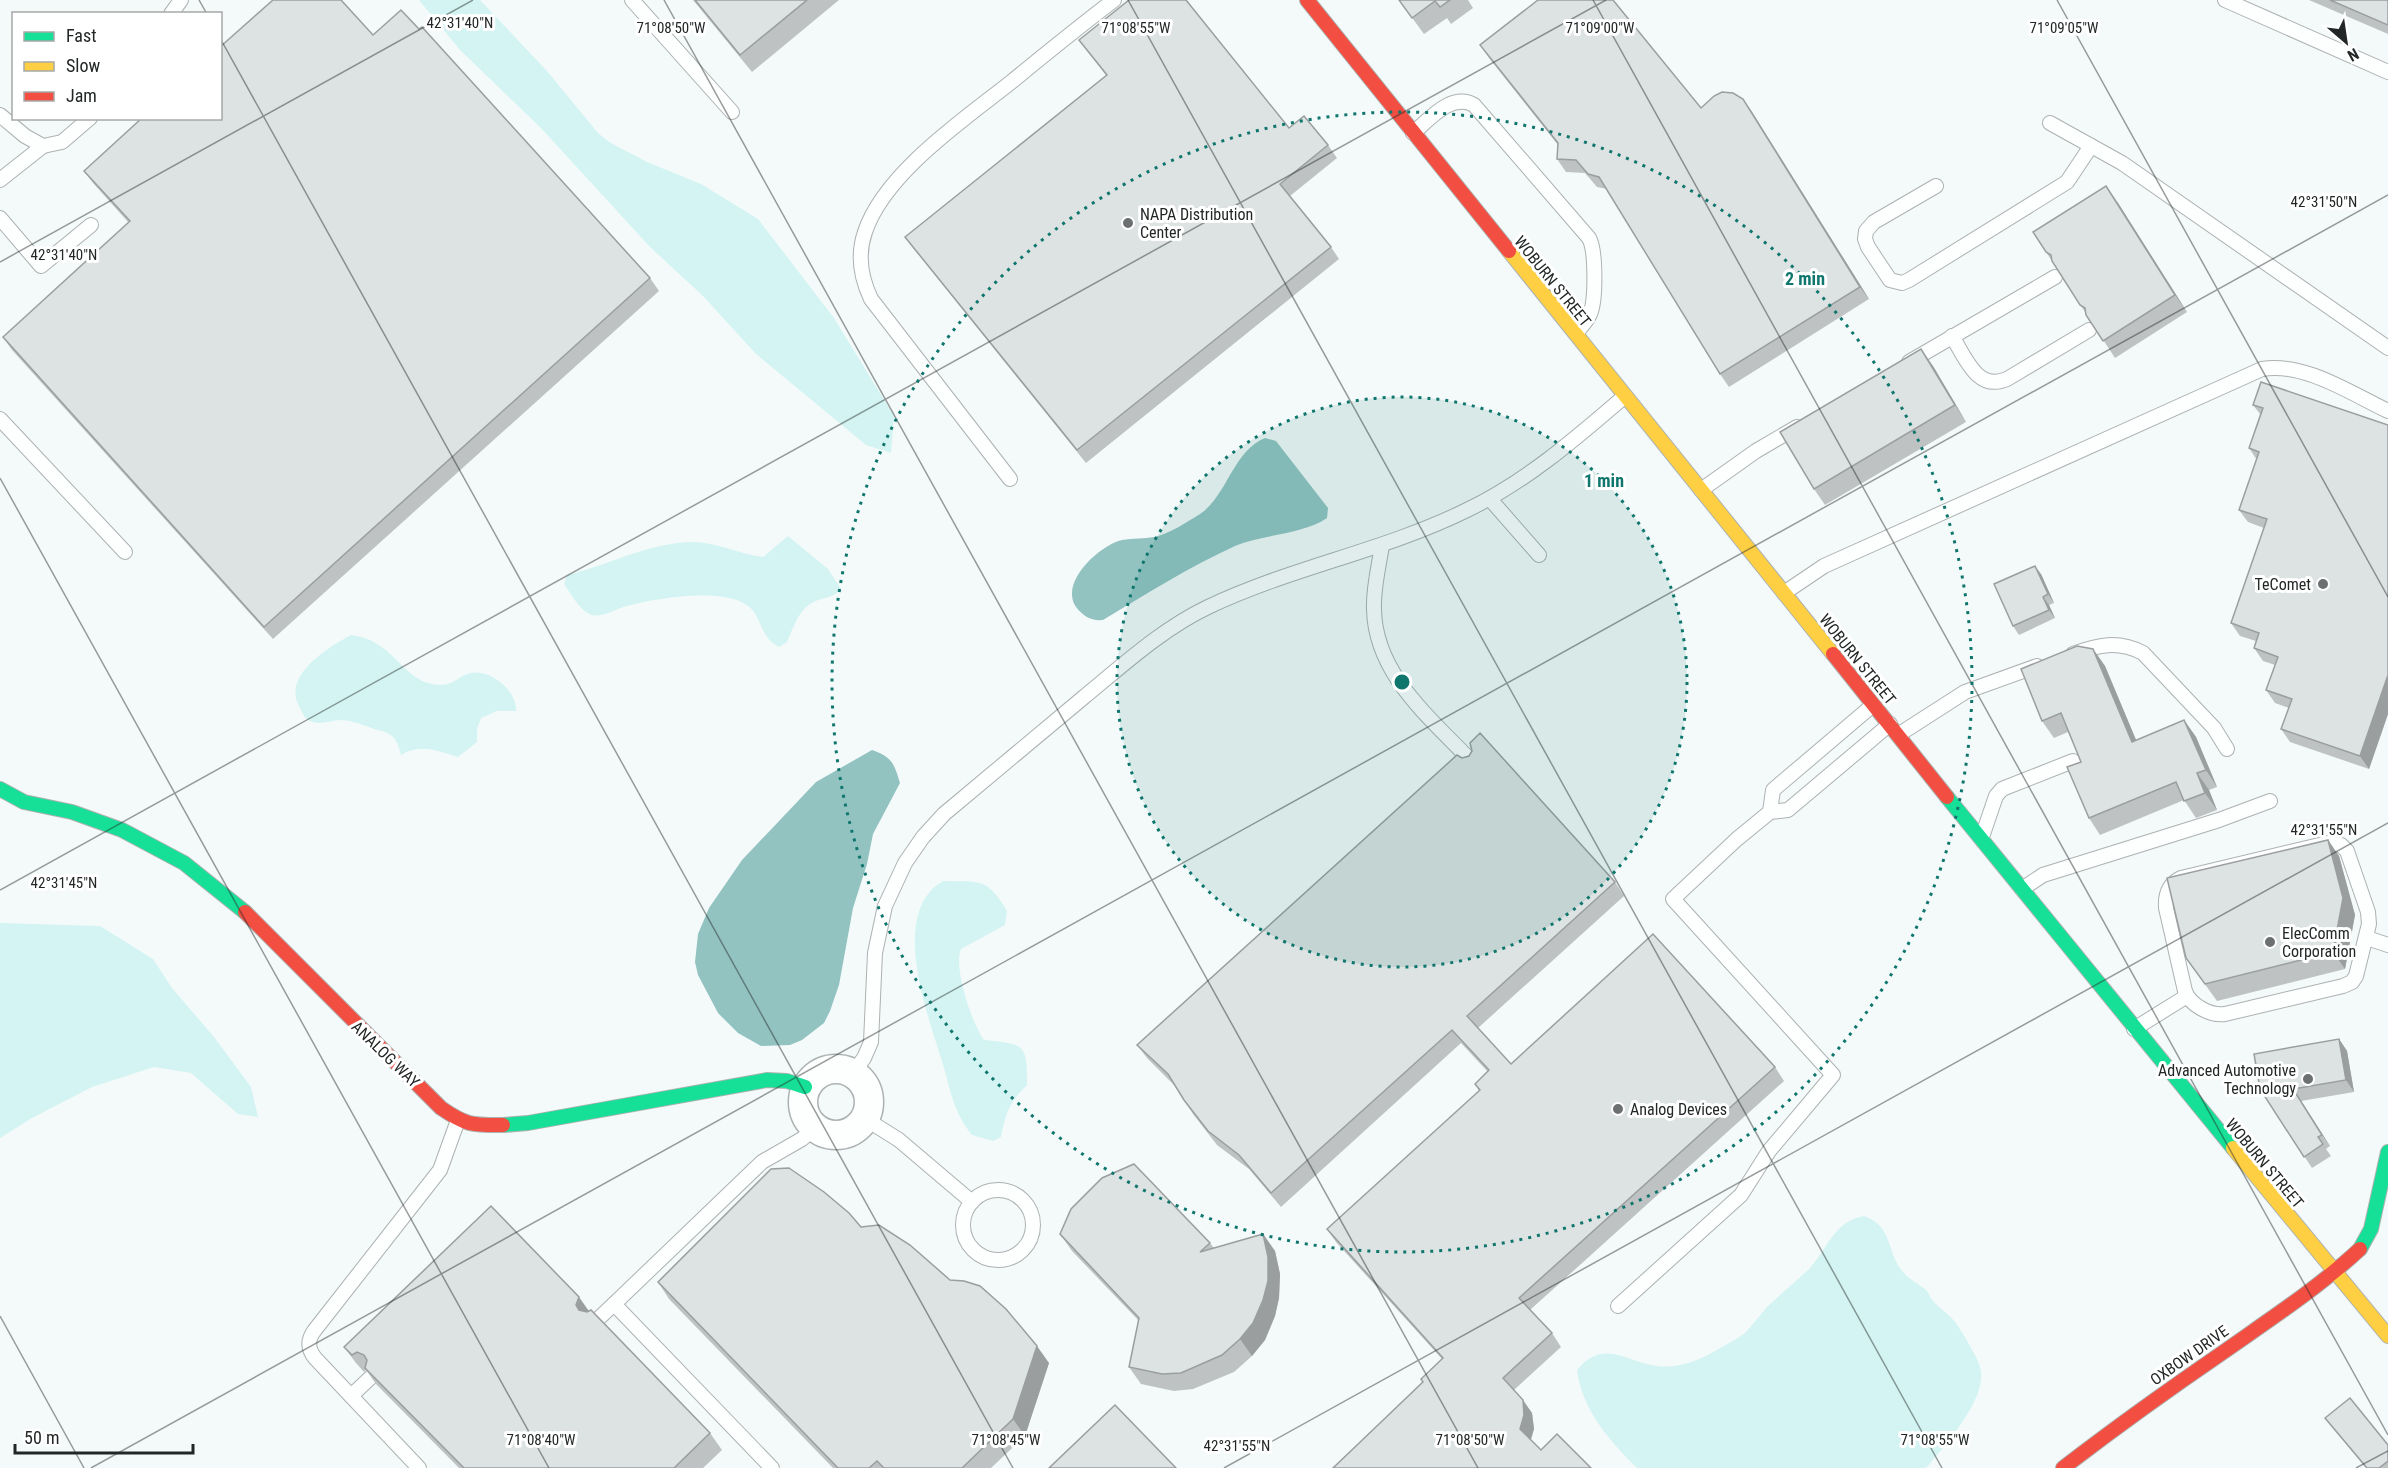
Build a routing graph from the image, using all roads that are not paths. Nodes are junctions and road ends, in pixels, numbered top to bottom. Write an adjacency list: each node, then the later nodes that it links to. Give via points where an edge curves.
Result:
1 (632, 0): 6 (lane)
2 (1114, 0): 27 (lane, via 931,146 882,199 864,233 862,273 871,299)
3 (1307, 0): 10 (street, WOBURN STREET)
4 (2225, 0): 5 (lane)
5 (2388, 72)
6 (732, 112)
7 (0, 115): 11 (lane)
8 (88, 120): 11 (lane, via 62,142)
9 (2050, 123): 12 (lane)
10 (1413, 133): 19 (street, WOBURN STREET); 19 (lane, via 1452,103 1474,105 1589,238 1593,249 1593,304)
11 (43, 146): 13 (lane)
12 (2091, 146): 14 (lane, via 2067,182 1906,282 1890,280 1868,247 1866,231 1874,222); 21 (lane)
13 (0, 180)
14 (1936, 186)
15 (0, 218): 16 (lane, via 40,266)
16 (91, 225)
17 (2055, 277): 20 (lane)
18 (2089, 330): 20 (lane, via 2007,379 1993,382 1976,374)
19 (1574, 335): 23 (street, WOBURN STREET)
20 (1952, 336): 22 (lane)
21 (2388, 348)
22 (1901, 367)
23 (1625, 396): 28 (street, WOBURN STREET); 29 (lane, via 1551,459)
24 (2388, 411): 33 (lane, via 2302,372 2262,369 1824,566)
25 (0, 419): 31 (lane)
26 (1808, 421): 28 (lane)
27 (1010, 478)
28 (1701, 490): 33 (street, WOBURN STREET)
29 (1490, 499): 30 (lane); 32 (lane)
30 (1382, 545): 38 (lane, via 1374,611 1383,655 1405,691); 48 (lane, via 1260,586 1184,620 1136,654 944,814 905,863 885,906 874,953 871,1042)
31 (125, 552)
32 (1539, 555)
33 (1784, 593): 34 (street, WOBURN STREET)
34 (1874, 704): 35 (street, WOBURN STREET); 41 (lane, via 1773,790)
35 (1894, 730): 36 (lane, via 1965,692 2106,644 2143,653 2214,728); 41 (lane, via 1788,810); 42 (street, WOBURN STREET)
36 (2227, 749)
37 (2073, 761): 42 (lane, via 2002,789)
38 (1473, 763)
39 (8, 799): 51 (street, ANALOG WAY, via 72,812 122,831 200,875 252,918 441,1108)
40 (2270, 801): 43 (lane, via 2043,875)
41 (1770, 812): 57 (lane, via 1673,899 1833,1075 1769,1151 1741,1195)
42 (1981, 838): 43 (street, WOBURN STREET)
43 (2022, 889): 47 (street, WOBURN STREET)
44 (2367, 938): 45 (lane); 46 (lane, via 2356,976 2347,985 2220,1015 2196,1005); 46 (lane, via 2368,912 2347,851 2337,843 2181,878 2169,887 2165,904)
45 (2388, 945)
46 (2187, 996): 47 (lane)
47 (2134, 1029): 55 (street, WOBURN STREET)
48 (853, 1073): 49 (street, via 826,1071); 50 (street, via 864,1083 869,1096)
49 (805, 1087): 51 (street, ANALOG WAY, via 768,1080 528,1123 483,1127); 52 (street, via 803,1107)
50 (864, 1118): 52 (street, via 854,1129 838,1134); 54 (lane, via 899,1140)
51 (458, 1120): 61 (lane, via 440,1170 310,1337 311,1353)
52 (815, 1128): 56 (lane, via 762,1162)
53 (2388, 1152): 55 (street, OXBOW DRIVE, via 2367,1238)
54 (972, 1202): 54 (lane, via 963,1221 967,1240 975,1251 996,1260 1010,1258 1024,1249 1033,1224 1024,1201 1006,1192 993,1191)
55 (2336, 1271): 59 (street, WOBURN STREET); 64 (street, OXBOW DRIVE)
56 (614, 1305): 58 (lane); 63 (lane)
57 (1618, 1306)
58 (597, 1320)
59 (2388, 1336)
60 (370, 1378): 61 (lane)
61 (351, 1396): 62 (lane)
62 (418, 1468)
63 (771, 1468)
64 (2062, 1468)

